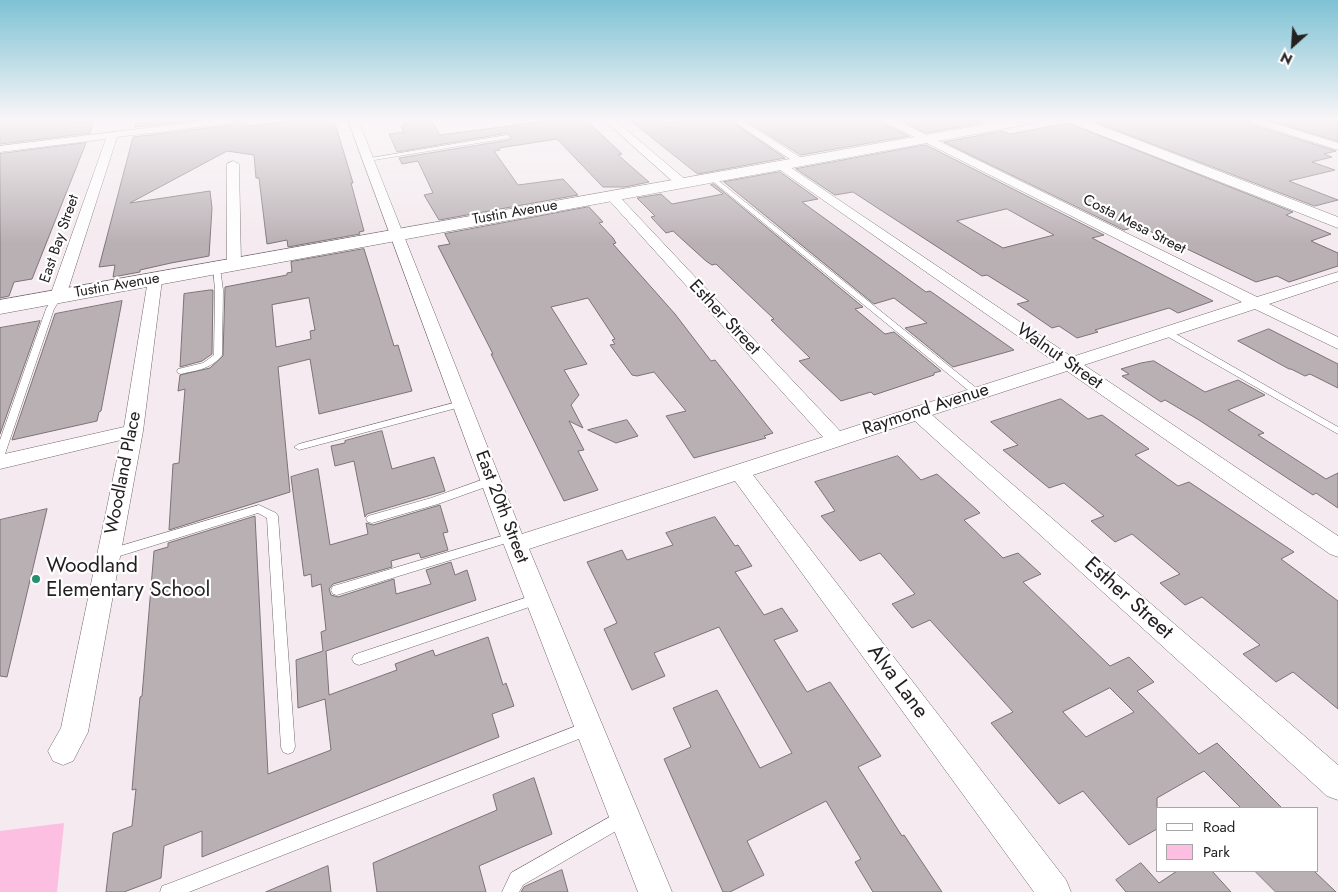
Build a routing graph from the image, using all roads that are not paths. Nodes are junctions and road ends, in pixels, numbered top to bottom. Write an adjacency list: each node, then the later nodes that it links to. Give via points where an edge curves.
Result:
1 (104, 162): 18 (street, East Bay Street)
2 (369, 162): 13 (street, East 20th Street)
3 (657, 162): 10 (street)
4 (797, 162): 8 (street, Tustin Avenue)
5 (974, 162): 19 (street, Costa Mesa Street)
6 (1181, 162): 12 (street)
7 (233, 164): 14 (street)
8 (780, 165): 9 (street, Tustin Avenue); 23 (street, Walnut Street)
9 (712, 178): 10 (street, Tustin Avenue); 25 (lane)
10 (683, 184): 11 (street, Tustin Avenue)
11 (612, 196): 13 (street, Tustin Avenue); 30 (street, Esther Street)
12 (1338, 223)
13 (396, 235): 14 (street, Tustin Avenue); 26 (street, East 20th Street)
14 (234, 264): 15 (street, Tustin Avenue)
15 (216, 268): 17 (street, Tustin Avenue); 24 (lane, via 218,355 206,364)
16 (1337, 278): 19 (street, Raymond Avenue)
17 (156, 280): 18 (street, Tustin Avenue); 28 (street, Woodland Place)
18 (58, 296): 20 (street, Tustin Avenue); 32 (lane, via 50,309)
19 (1253, 303): 21 (street, Raymond Avenue); 22 (street, Costa Mesa Street)
20 (0, 307)
21 (1166, 332): 23 (street, Raymond Avenue); 29 (lane)
22 (1338, 344)
23 (1069, 363): 25 (street, Raymond Avenue); 38 (street, Walnut Street)
24 (181, 370)
25 (978, 393): 27 (street, Raymond Avenue)
26 (461, 404): 31 (lane); 35 (street, East 20th Street)
27 (918, 413): 30 (street, Raymond Avenue); 46 (street, Esther Street)
28 (133, 431): 33 (street); 39 (street, Woodland Place)
29 (1338, 431)
30 (837, 440): 34 (street, Raymond Avenue)
31 (299, 446)
32 (0, 454)
33 (0, 462)
34 (740, 473): 37 (street, Raymond Avenue); 51 (street, Alva Lane)
35 (490, 481): 36 (lane); 37 (street, East 20th Street)
36 (372, 519)
37 (513, 541): 40 (lane); 41 (street, East 20th Street)
38 (1338, 548)
39 (109, 555): 44 (lane, via 259,510 272,516); 45 (street, Woodland Place, via 74,732)
40 (337, 590)
41 (537, 599): 42 (lane); 43 (street, East 20th Street)
42 (359, 658)
43 (590, 728): 47 (street, East 20th Street); 48 (lane)
44 (288, 747)
45 (63, 751)
46 (1338, 785)
47 (625, 816): 49 (lane, via 517,878); 50 (street, East 20th Street)
48 (168, 892)
49 (510, 892)
50 (655, 892)
51 (1054, 892)

